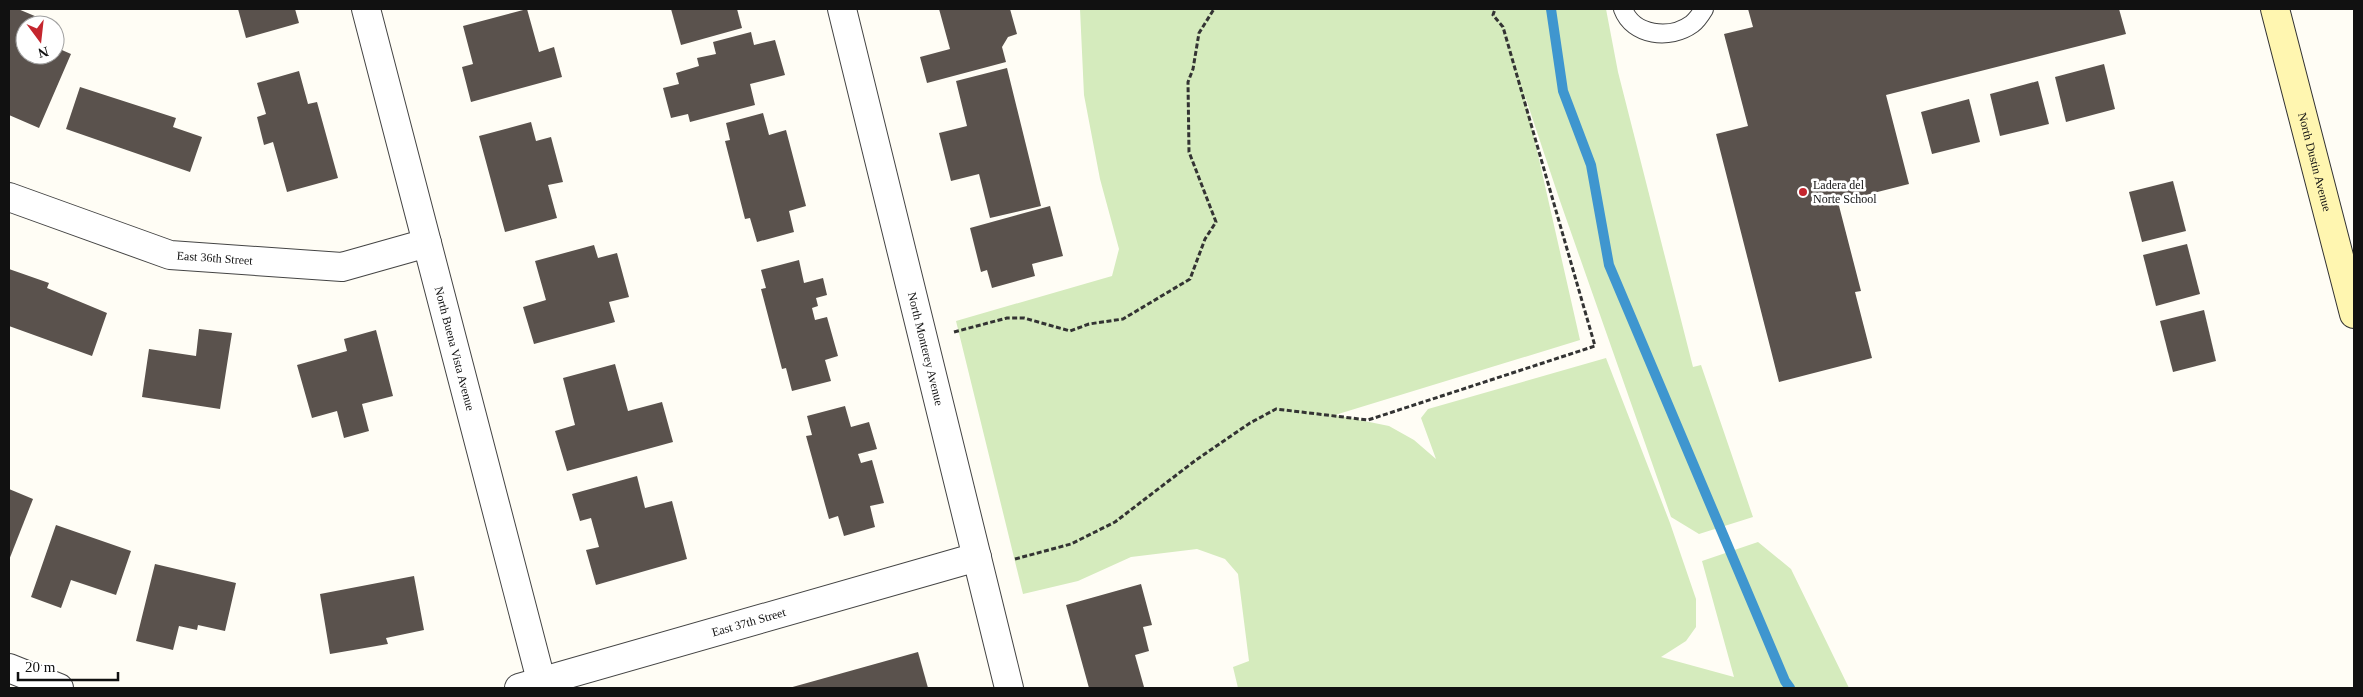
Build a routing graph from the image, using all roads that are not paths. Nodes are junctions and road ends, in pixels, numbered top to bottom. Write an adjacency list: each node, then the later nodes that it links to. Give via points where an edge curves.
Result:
1 (366, 9): 7 (street, North Buena Vista Avenue)
2 (842, 9): 9 (street, North Monterey Avenue)
3 (1623, 9): 4 (lane, via 1640,29 1660,34 1678,31 1693,23)
4 (1704, 9)
5 (2275, 9): 8 (street, North Dustin Avenue)
6 (9, 196): 7 (street, East 36th Street, via 170,255 342,267)
7 (427, 243): 11 (street, North Buena Vista Avenue)
8 (2354, 314)
9 (977, 557): 11 (street, East 37th Street); 13 (street, North Monterey Avenue)
10 (9, 668): 12 (street)
11 (535, 686)
12 (59, 688)
13 (1010, 688)

